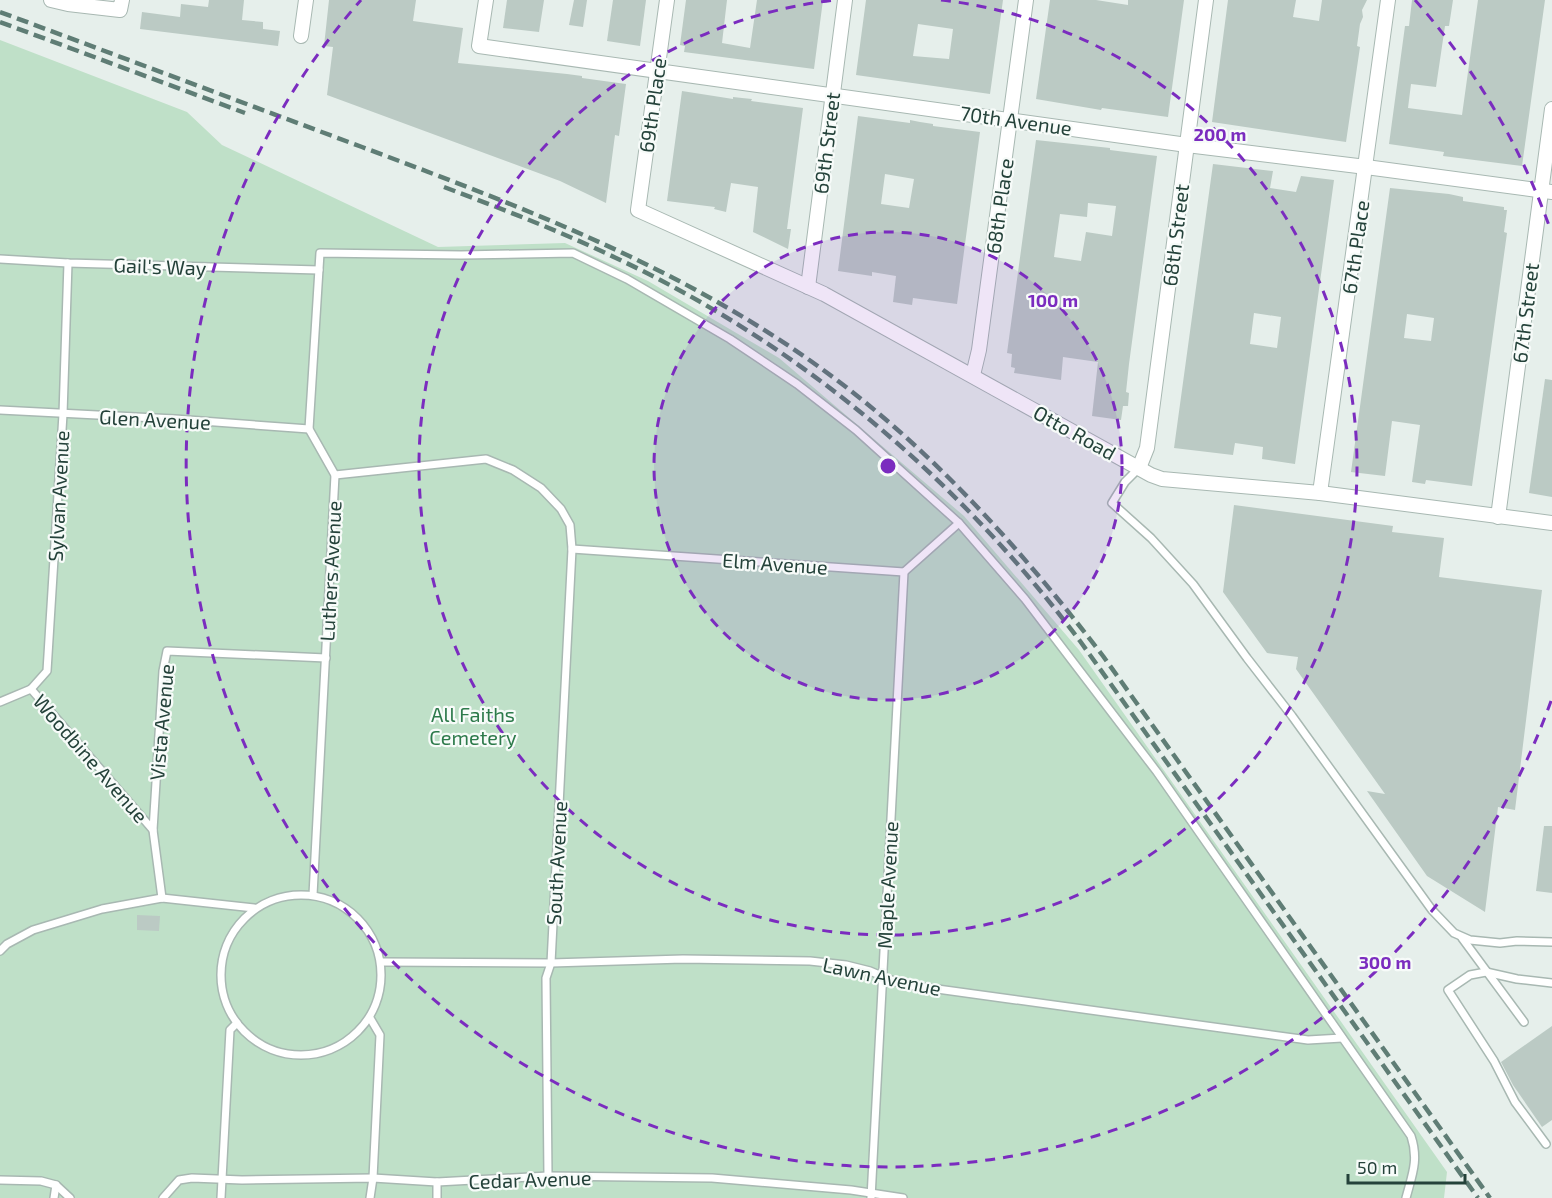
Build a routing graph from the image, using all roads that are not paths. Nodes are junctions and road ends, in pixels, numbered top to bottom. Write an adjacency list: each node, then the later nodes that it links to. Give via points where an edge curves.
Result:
1 (51, 0): 9 (street)
2 (306, 0): 10 (street)
3 (486, 0): 11 (street, 70th Avenue, via 479,46)
4 (667, 0): 11 (street, 69th Place)
5 (845, 0): 12 (street, 69th Street)
6 (1026, 0): 14 (street, 68th Place)
7 (1206, 0): 15 (street, 68th Street)
8 (1388, 0): 16 (street, 67th Place)
9 (121, 5)
10 (301, 36)
11 (657, 72): 12 (street, 70th Avenue); 18 (street, 69th Place)
12 (832, 96): 14 (street, 70th Avenue); 22 (street, 69th Street)
13 (1552, 109): 17 (street, 67th Street)
14 (1011, 119): 15 (street, 70th Avenue); 23 (street, 68th Place)
15 (1187, 145): 16 (street, 70th Avenue); 27 (street, 68th Street, via 1147,448)
16 (1366, 167): 17 (street, 70th Avenue); 29 (street, 67th Place)
17 (1546, 192): 30 (street, 67th Street)
18 (638, 210): 22 (street, Otto Road)
19 (0, 259): 20 (lane, Gail's Way)
20 (68, 263): 21 (lane, Gail's Way); 25 (lane, Sylvan Avenue)
21 (319, 270): 26 (lane); 31 (lane, via 320,253 573,253 670,303 797,384 856,430)
22 (808, 286): 23 (street, Otto Road)
23 (973, 375): 27 (street, Otto Road)
24 (0, 410): 25 (lane, Glen Avenue)
25 (63, 414): 26 (lane, Glen Avenue); 36 (lane, Sylvan Avenue, via 48,671)
26 (309, 429): 28 (lane, Luthers Avenue)
27 (1139, 468): 29 (street, Otto Road, via 1162,479); 42 (lane, via 1112,503 1193,584 1423,899)
28 (335, 475): 33 (lane, South Avenue, via 486,459 513,470 548,495 570,525); 35 (lane, Luthers Avenue)
29 (1320, 493): 30 (street, Otto Road)
30 (1498, 517): 32 (street, Otto Road)
31 (959, 523): 34 (lane); 54 (lane, via 1025,599 1157,772)
32 (1552, 523)
33 (572, 549): 34 (lane, Elm Avenue); 47 (lane, South Avenue)
34 (904, 572): 49 (lane, Maple Avenue)
35 (326, 658): 38 (lane, Vista Avenue, via 167,651); 39 (lane, Luthers Avenue)
36 (31, 689): 37 (lane); 38 (lane, Woodbine Avenue)
37 (0, 702)
38 (153, 830): 40 (lane, Woodbine Avenue)
39 (313, 895): 41 (lane, via 292,894); 46 (lane, via 337,903 357,918)
40 (162, 898): 41 (lane); 44 (lane, via 95,911)
41 (254, 908): 53 (lane, via 228,939 222,958 221,979)
42 (1462, 938): 43 (lane, via 1481,942); 48 (lane)
43 (1552, 942)
44 (3, 943): 45 (lane)
45 (0, 951)
46 (382, 962): 47 (lane, Lawn Avenue); 51 (lane, via 381,994)
47 (551, 963): 49 (lane, Lawn Avenue, via 810,961); 56 (lane, South Avenue, via 546,978)
48 (1486, 972): 50 (lane); 52 (lane); 55 (lane, via 1470,975 1448,990)
49 (883, 976): 54 (lane, Lawn Avenue, via 901,984 1308,1040); 62 (lane, Maple Avenue)
50 (1552, 983)
51 (370, 1018): 53 (lane, via 353,1037 332,1050 307,1056 281,1053 258,1043); 57 (lane, via 380,1035)
52 (1524, 1022)
53 (237, 1023): 58 (lane, via 230,1030)
54 (1342, 1038): 70 (lane, via 1411,1136 1415,1164)
55 (1545, 1144)
56 (548, 1176): 60 (lane, Cedar Avenue); 62 (lane, Cedar Avenue, via 712,1178 851,1190)
57 (373, 1178): 58 (lane, Cedar Avenue); 60 (lane, Cedar Avenue); 67 (lane)
58 (223, 1179): 65 (lane, Cedar Avenue, via 179,1180); 66 (lane)
59 (0, 1180): 61 (lane, via 41,1180)
60 (437, 1182): 68 (lane)
61 (56, 1185): 63 (lane); 64 (lane)
62 (871, 1196): 69 (lane, Cedar Avenue)
63 (54, 1198)
64 (70, 1198)
65 (164, 1198)
66 (221, 1198)
67 (370, 1198)
68 (437, 1198)
69 (903, 1198)
70 (1406, 1198)

